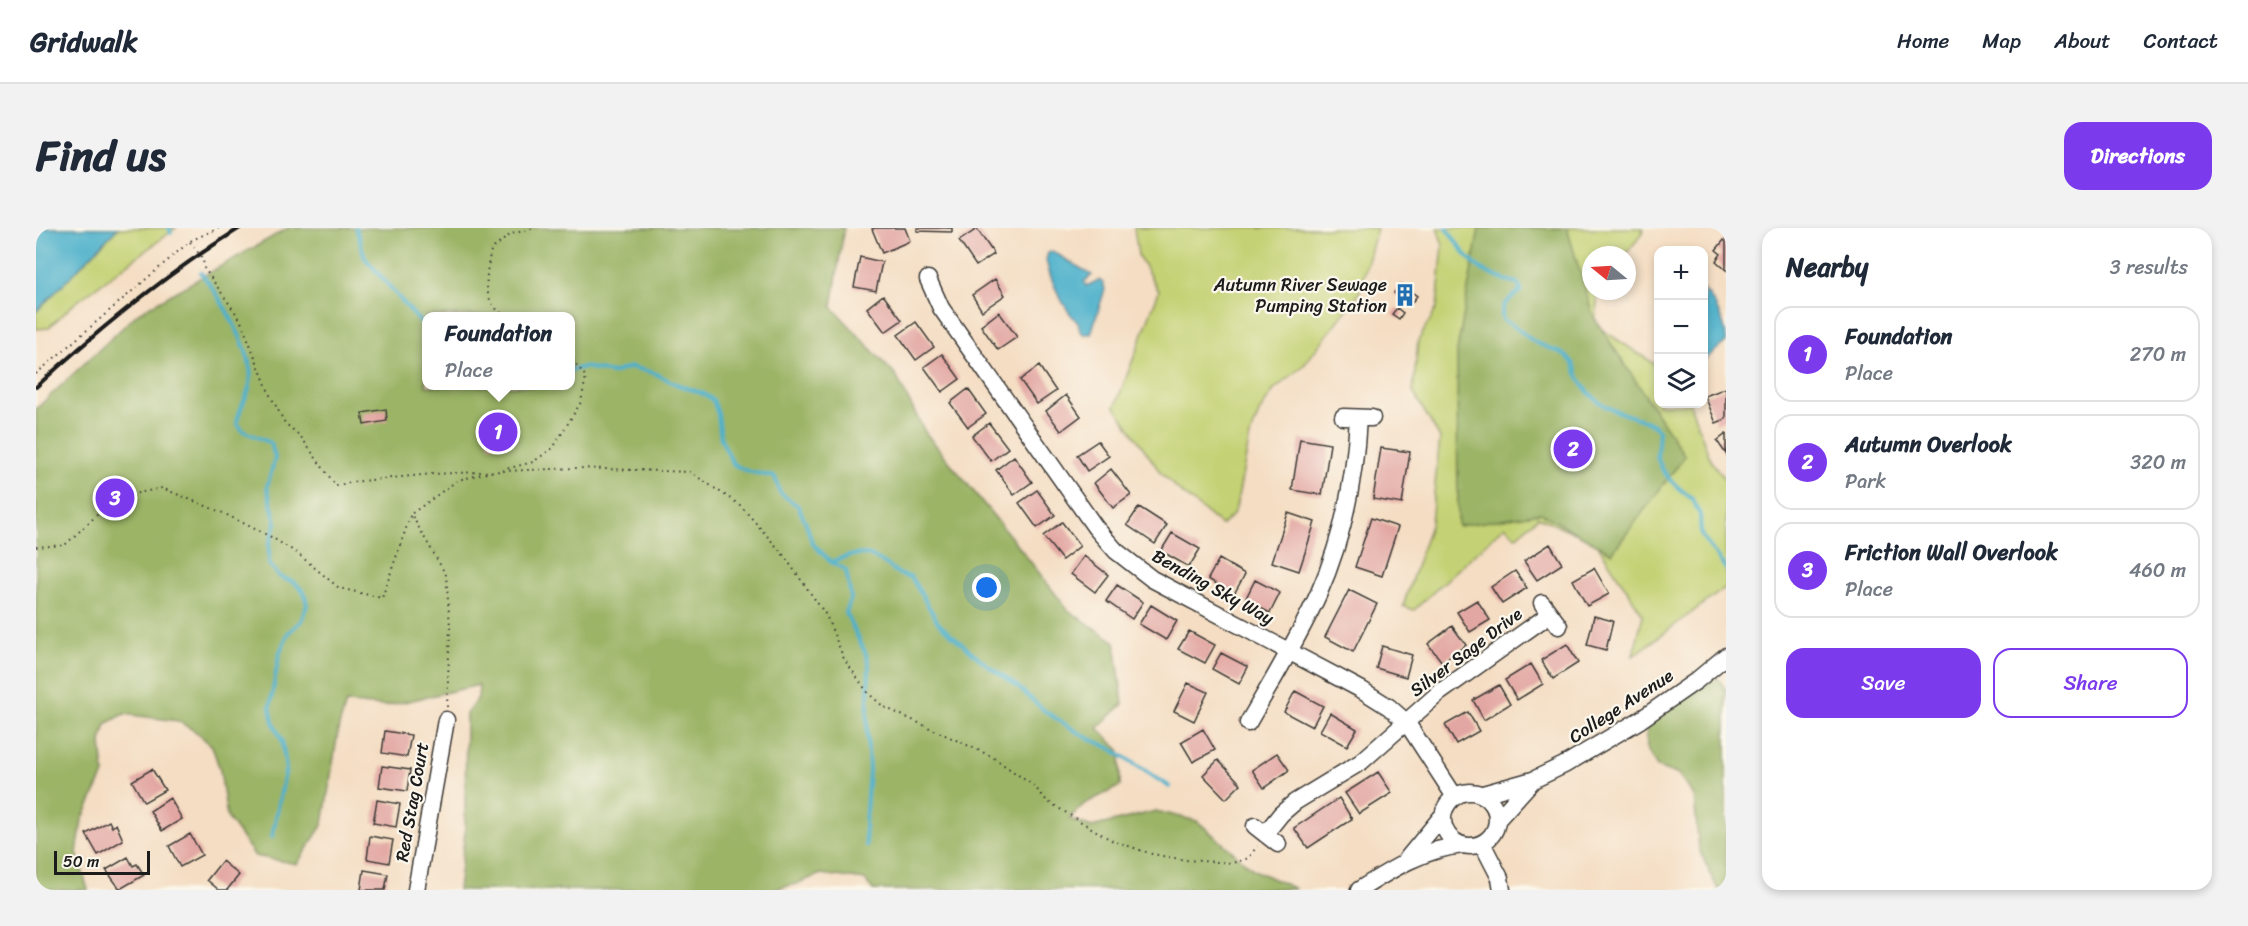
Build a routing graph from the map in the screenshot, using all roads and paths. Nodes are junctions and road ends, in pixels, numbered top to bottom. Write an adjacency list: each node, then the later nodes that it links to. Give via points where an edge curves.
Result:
1 (219, 228): 3 (path)
2 (535, 228): 5 (path, via 512,234 490,250 487,297)
3 (190, 242): 7 (path); 9 (path, via 240,319 285,423 301,437 336,486)
4 (928, 279): 13 (street, Bending Sky Way, via 948,317 1095,527 1116,551 1152,579)
5 (498, 312)
6 (575, 363): 9 (path, via 586,377 581,402 553,448 533,462)
7 (36, 374)
8 (1358, 418): 13 (street, via 1353,475 1339,538 1318,594)
9 (496, 471): 10 (path, via 458,480); 23 (path, via 578,468 690,472 740,505 782,553 826,615 844,659 868,693 884,707 991,756 1034,786 1047,801 1084,824 1111,840 1152,854 1232,863 1249,858)
10 (411, 514): 11 (path, via 382,598 339,588 271,537 162,488 115,498 65,545); 15 (path, via 446,575 450,626)
11 (36, 547)
12 (1551, 614): 17 (street, Silver Sage Drive, via 1447,688)
13 (1289, 651): 16 (street); 17 (street, Bending Sky Way, via 1362,690)
14 (1726, 656): 18 (street, College Avenue, via 1640,720)
15 (446, 720): 27 (street, Red Stag Court)
16 (1248, 723)
17 (1407, 723): 20 (street, Bending Sky Way); 23 (street, Silver Sage Drive, via 1361,762 1295,802)
18 (1533, 780): 19 (street, College Avenue); 22 (street, College Avenue)
19 (1483, 794): 20 (street, College Avenue, via 1467,792); 22 (street, via 1496,809)
20 (1455, 797): 21 (street)
21 (1443, 815): 25 (street, via 1452,839); 26 (street)
22 (1497, 819): 24 (street, College Avenue, via 1496,829)
23 (1266, 834)
24 (1482, 843): 25 (street); 29 (street)
25 (1463, 845): 26 (street, via 1442,847)
26 (1406, 861): 28 (street)
27 (416, 890)
28 (1359, 890)
29 (1502, 890)

